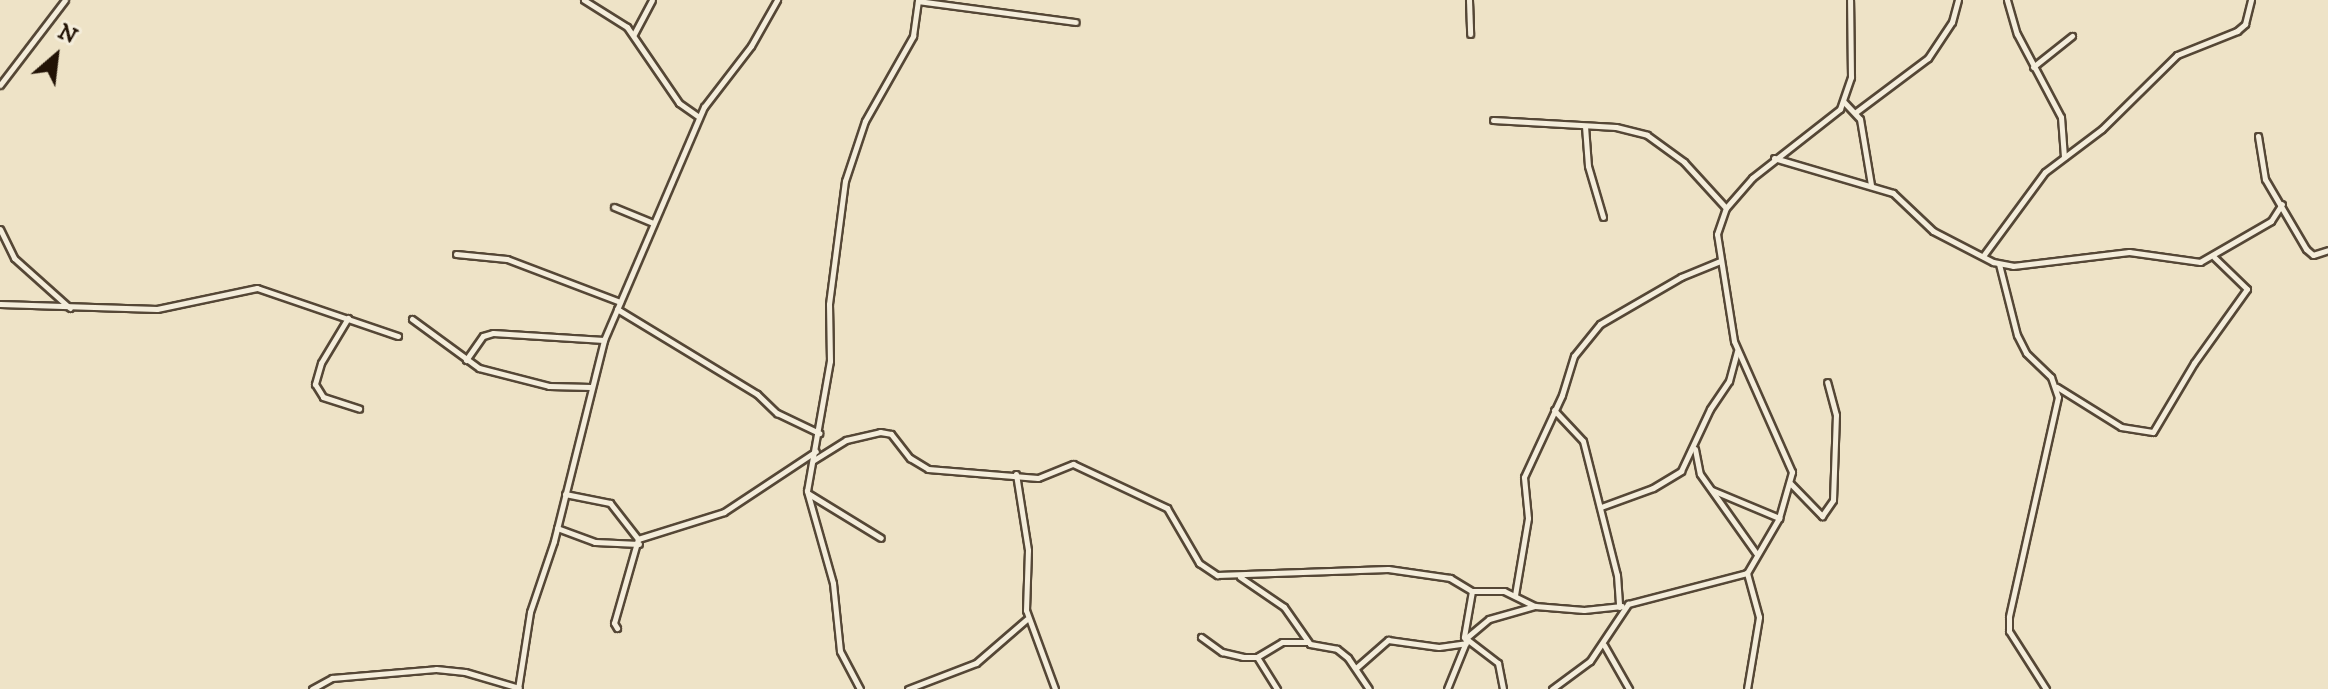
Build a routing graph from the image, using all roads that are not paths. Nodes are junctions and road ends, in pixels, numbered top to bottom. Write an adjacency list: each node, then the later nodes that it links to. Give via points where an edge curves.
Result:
1 (65, 0): 16 (street)
2 (584, 0): 12 (street)
3 (652, 0): 12 (street)
4 (777, 0): 19 (street)
5 (918, 0): 11 (street); 52 (street, via 913,36 865,121 845,181)
6 (1469, 0): 13 (street)
7 (1850, 0): 17 (street, via 1853,53)
8 (1958, 0): 18 (street, via 1952,22 1928,58)
9 (2007, 0): 15 (street)
10 (2251, 0): 23 (street, via 2245,24 2237,31 2177,55 2102,129)
11 (1076, 22)
12 (634, 34): 19 (street, via 679,103)
13 (1470, 34)
14 (2072, 36): 15 (street)
15 (2033, 67): 23 (street, via 2061,117)
16 (0, 85)
17 (1844, 102): 18 (street); 24 (street)
18 (1856, 112): 25 (street)
19 (699, 117): 30 (street)
20 (1493, 120): 21 (street)
21 (1585, 126): 28 (street, via 1647,135 1684,162); 29 (street, via 1588,166)
22 (2258, 136): 26 (street, via 2265,179)
23 (2064, 157): 34 (street, via 2016,205)
24 (1774, 158): 25 (street); 28 (street)
25 (1872, 186): 34 (street, via 1893,193 1921,223)
26 (2282, 204): 32 (street, via 2309,252); 35 (street, via 2271,221)
27 (614, 207): 30 (street)
28 (1726, 208): 36 (street, via 1717,234)
29 (1603, 217)
30 (654, 223): 39 (street)
31 (0, 229): 40 (street, via 27,272)
32 (2328, 250)
33 (456, 254): 39 (street, via 507,259)
34 (1983, 256): 37 (street)
35 (2214, 257): 37 (street, via 2187,263 2129,252); 49 (street, via 2247,289 2200,353 2153,432 2121,427)
36 (1720, 261): 45 (street); 51 (street, via 1600,324 1574,356)
37 (1999, 263): 49 (street, via 2017,335)
38 (0, 304): 40 (street)
39 (619, 306): 44 (street); 52 (street, via 757,394 777,413)
40 (71, 309): 41 (street, via 157,309 257,288)
41 (349, 317): 43 (street); 50 (street, via 321,363 315,384 323,397)
42 (412, 319): 46 (street)
43 (398, 336)
44 (604, 340): 46 (street, via 493,333 483,336); 48 (street)
45 (1738, 350): 53 (street, via 1729,381 1710,409); 57 (street, via 1791,466)
46 (466, 360): 48 (street, via 532,383)
47 (1827, 382): 57 (street, via 1836,415 1833,500 1822,516)
48 (591, 387): 60 (street)
49 (2057, 387): 94 (street, via 2057,411 2009,617 2009,631)
50 (359, 409)
51 (1554, 410): 61 (street, via 1583,441); 70 (street, via 1524,477 1528,518)
52 (819, 433): 54 (street)
53 (1695, 449): 58 (street, via 1700,474); 61 (street, via 1672,478)
54 (816, 451): 55 (street); 65 (street, via 724,512)
55 (814, 460): 56 (street, via 846,440 880,432 891,434 910,458 928,469); 59 (street)
56 (1016, 474): 68 (street, via 1038,478 1073,464 1134,489 1176,517 1208,571); 74 (street, via 1028,550)
57 (1791, 484): 62 (street)
58 (1711, 490): 62 (street, via 1723,490); 66 (street)
59 (808, 493): 64 (street); 84 (street, via 833,583 840,651)
60 (565, 494): 63 (street); 65 (street, via 615,506)
61 (1601, 507): 73 (street)
62 (1779, 518): 66 (street)
63 (557, 528): 65 (street, via 595,542); 83 (street, via 530,612)
64 (881, 538)
65 (639, 542): 75 (street, via 614,623)
66 (1756, 553): 67 (street)
67 (1747, 573): 71 (street, via 1706,587 1662,591); 93 (street, via 1759,617)
68 (1240, 577): 69 (street, via 1388,569 1444,576); 78 (street, via 1284,607)
69 (1472, 591): 70 (street); 77 (street)
70 (1515, 595): 72 (street)
71 (1627, 605): 73 (street); 79 (street)
72 (1535, 606): 73 (street); 77 (street, via 1489,619)
73 (1619, 607)
74 (1028, 618): 85 (street, via 976,663); 86 (street)
75 (617, 628)
76 (1201, 637): 80 (street, via 1222,652)
77 (1466, 641): 81 (street, via 1439,647 1388,640); 89 (street); 90 (street, via 1498,663)
78 (1308, 642): 80 (street, via 1282,642); 81 (street, via 1337,649)
79 (1604, 644): 91 (street); 92 (street)
80 (1257, 657): 87 (street)
81 (1356, 668): 88 (street)
82 (312, 689): 83 (street, via 332,678 436,669)
83 (518, 689)
84 (860, 689)
85 (908, 689)
86 (1055, 689)
87 (1277, 689)
88 (1369, 689)
89 (1447, 689)
90 (1503, 689)
91 (1552, 689)
92 (1629, 689)
93 (1747, 689)
94 (2046, 689)

